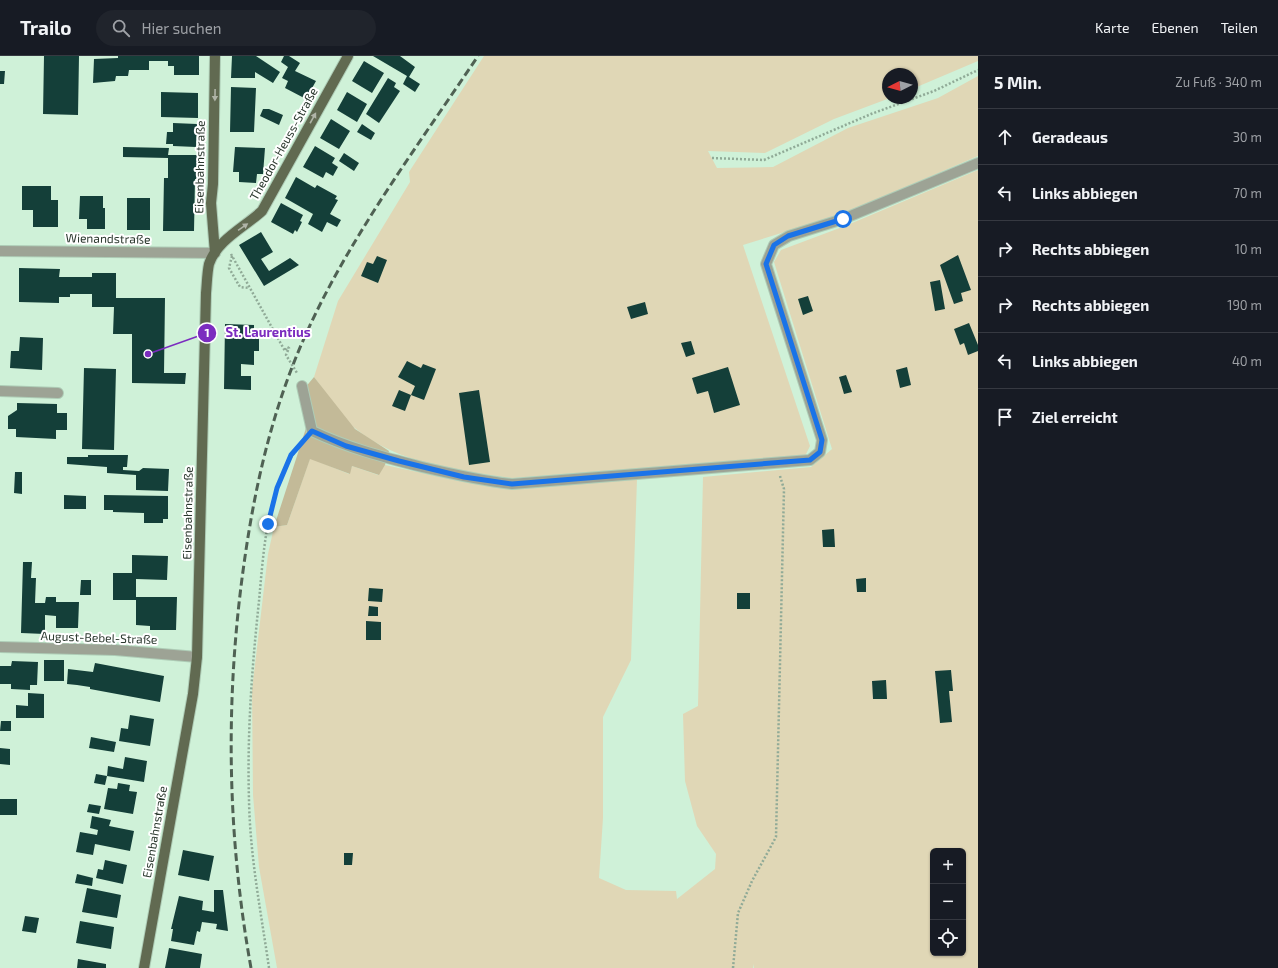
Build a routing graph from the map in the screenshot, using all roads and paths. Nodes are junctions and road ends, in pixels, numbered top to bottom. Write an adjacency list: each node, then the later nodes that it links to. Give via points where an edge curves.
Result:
1 (216, 56): 7 (main road, Eisenbahnstraße, one-way to 7, via 213,184 210,203)
2 (348, 56): 7 (main road, Theodor-Heuss-Straße, one-way to 2, via 232,234 262,211)
3 (978, 70): 4 (path, via 934,91 871,114 764,160)
4 (712, 158)
5 (978, 163): 15 (street, via 843,219 788,236 774,245 766,264 822,440 820,452 810,460)
6 (0, 251): 7 (street, Wienandstraße)
7 (215, 253): 8 (path); 17 (main road, Eisenbahnstraße, via 210,263 206,293)
8 (233, 256): 9 (path); 9 (path, via 229,268 240,287)
9 (249, 288): 10 (path, via 285,351 289,348 286,354)
10 (299, 374)
11 (302, 386): 14 (street)
12 (0, 391): 13 (street)
13 (58, 393)
14 (312, 431): 15 (street, via 346,446 399,461 464,477 512,484); 19 (path, via 291,455 277,488 261,581 250,690 249,800 254,868)
15 (776, 464): 20 (path, via 784,489 776,837 738,913)
16 (0, 647): 17 (street, August-Bebel-Straße, via 115,650)
17 (197, 657): 18 (main road, Eisenbahnstraße, via 193,694)
18 (144, 968)
19 (269, 968)
20 (733, 968)

